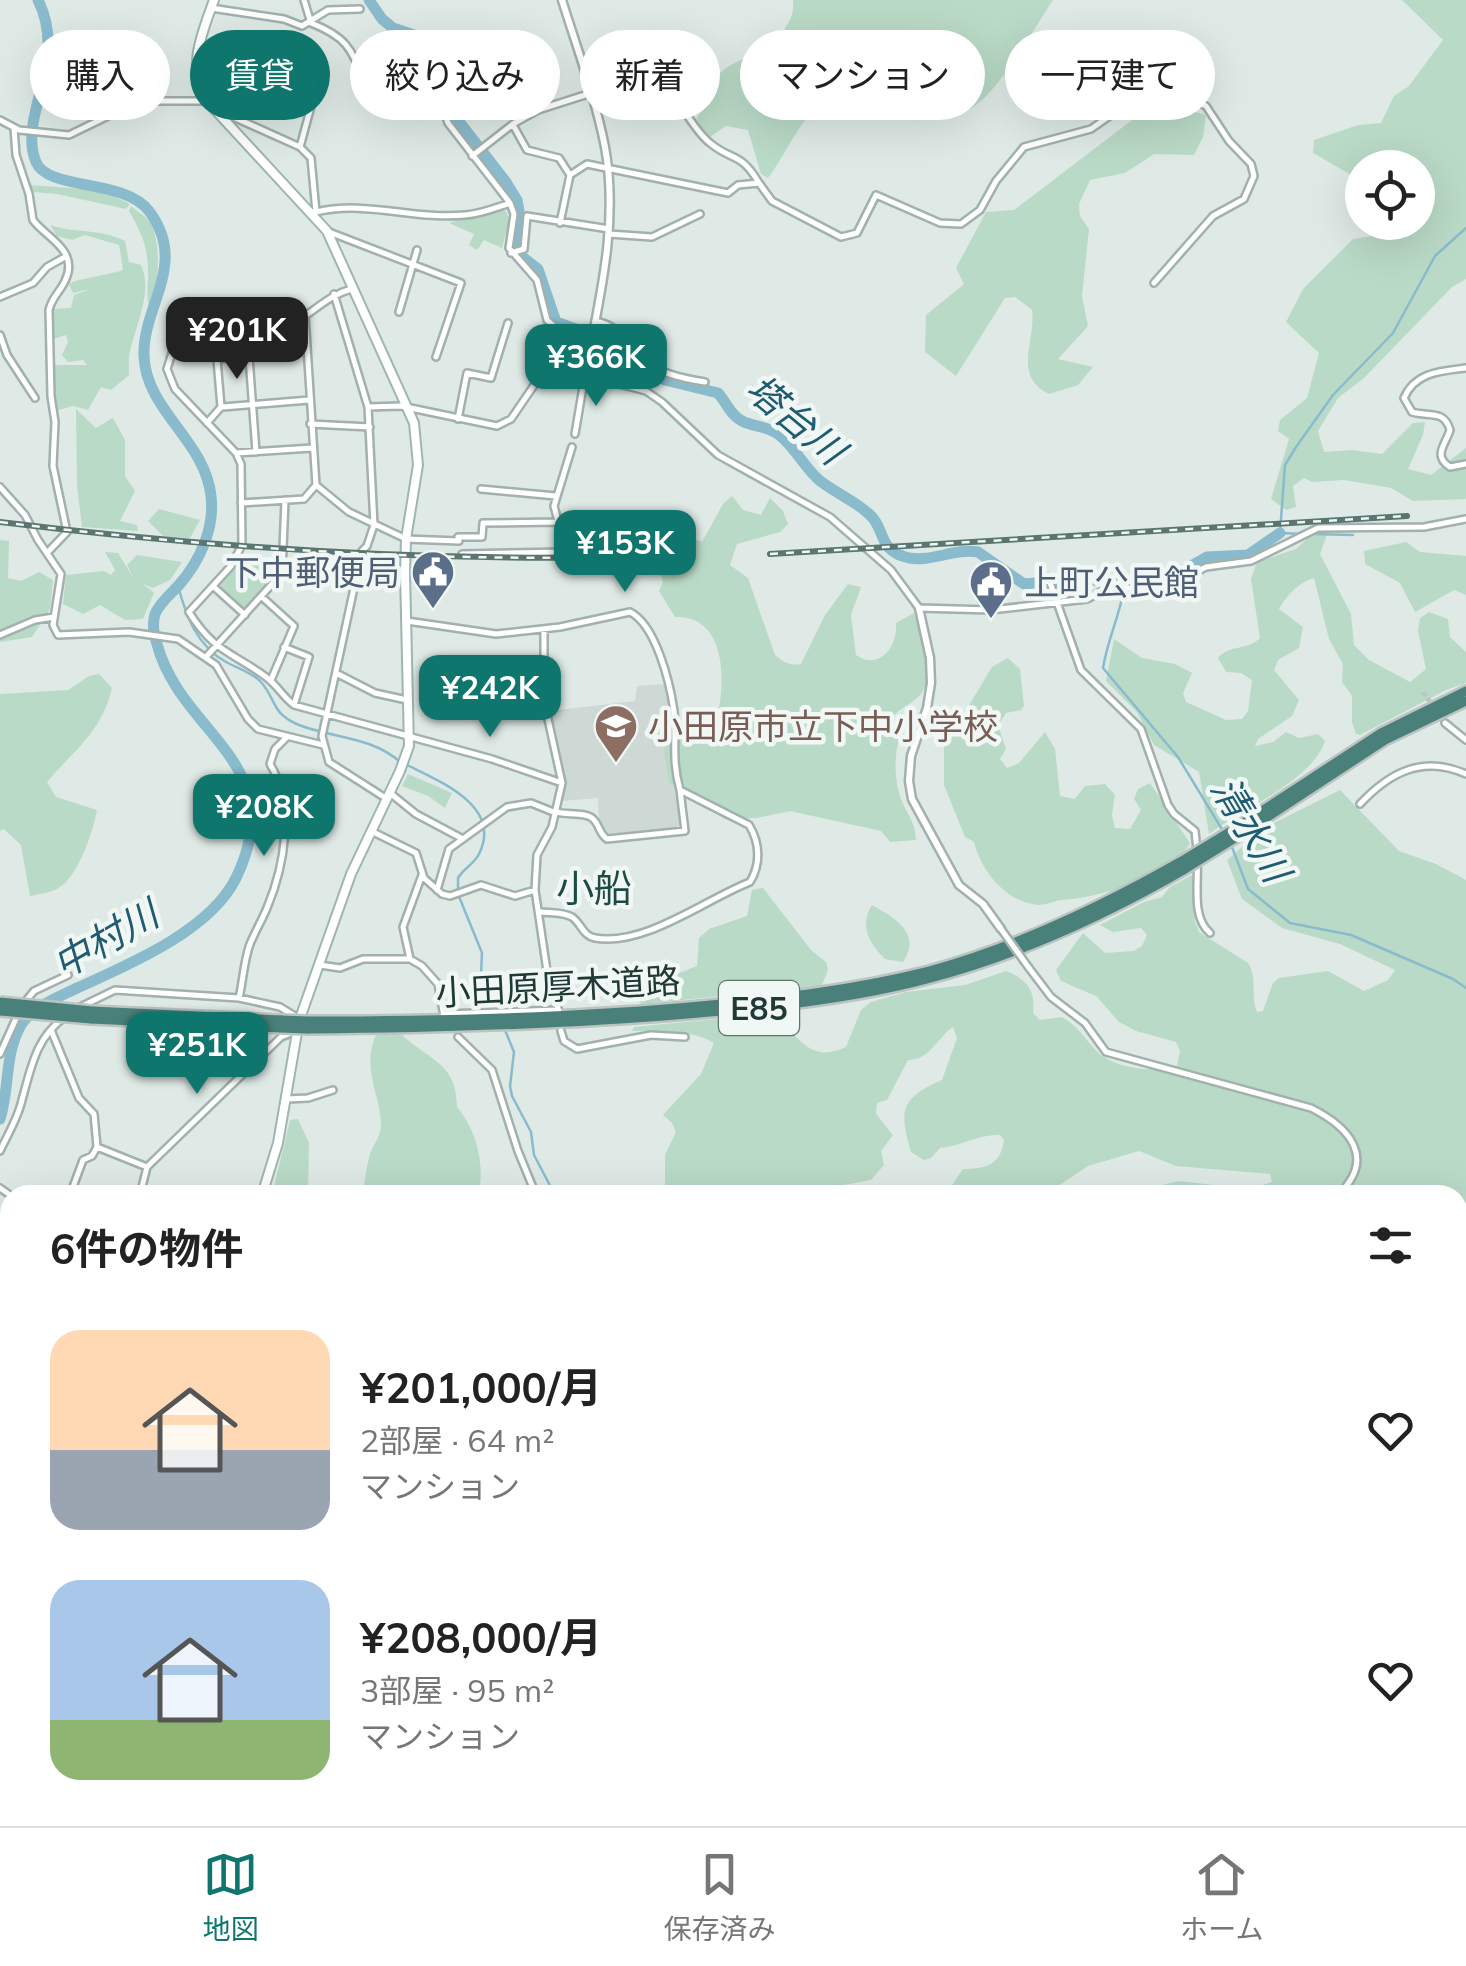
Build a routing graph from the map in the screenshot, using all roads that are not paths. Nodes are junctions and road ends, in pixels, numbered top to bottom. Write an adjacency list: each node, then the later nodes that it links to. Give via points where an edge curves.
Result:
1 (304, 0): 5 (street)
2 (562, 0): 8 (street)
3 (213, 4): 5 (street); 6 (main road)
4 (360, 9): 5 (street, via 328,10)
5 (311, 23): 7 (street, via 341,37)
6 (204, 30)
7 (350, 50)
8 (580, 58)
9 (580, 97): 18 (street)
10 (190, 101): 19 (street, via 139,101 76,134)
11 (0, 120): 19 (street)
12 (226, 120): 26 (main road)
13 (239, 120): 20 (street)
14 (307, 120): 20 (street)
15 (447, 120): 21 (street)
16 (597, 120): 22 (street)
17 (688, 120): 24 (street, via 712,145 739,158)
18 (512, 124): 21 (street); 23 (street, via 528,150 560,158)
19 (17, 129): 33 (street, via 16,155 33,220 60,243)
20 (300, 146): 26 (street, via 312,158)
21 (472, 156): 25 (street)
22 (607, 168): 23 (street, via 587,164); 24 (street, via 728,193); 30 (street)
23 (570, 176): 28 (street)
24 (759, 183): 35 (street, via 772,201 841,237 857,233 876,195 940,223 961,224 980,210 1030,143 1092,129 1148,96 1191,97 1212,110 1254,176 1244,199 1213,216)
25 (510, 202): 26 (street, via 457,216 342,206); 32 (street)
26 (315, 214): 29 (main road)
27 (700, 214): 30 (street, via 652,237)
28 (560, 223): 30 (street); 32 (street, via 527,216 524,249)
29 (326, 231): 34 (street); 36 (main road)
30 (609, 232): 43 (street)
31 (416, 250): 34 (street)
32 (511, 253): 50 (street, via 537,280 547,320 564,335)
33 (65, 257): 38 (street); 79 (street, via 68,276 49,310 53,466 67,532)
34 (411, 264): 39 (street); 47 (street, via 462,284)
35 (1154, 283)
36 (351, 289): 37 (street); 58 (main road)
37 (334, 294): 40 (street); 56 (street)
38 (0, 298)
39 (399, 312)
40 (305, 315): 42 (street, via 281,329); 45 (street)
41 (508, 322): 59 (street, via 491,378 467,373)
42 (214, 324): 48 (street); 60 (street, via 182,321 168,368 175,389)
43 (594, 324): 51 (street); 52 (street, via 622,333 644,362)
44 (0, 335): 53 (street)
45 (307, 350): 46 (street); 54 (street)
46 (248, 357): 48 (street); 55 (street)
47 (436, 357)
48 (217, 359): 57 (street)
49 (1466, 368): 68 (street, via 1432,373 1414,382 1404,398 1412,412 1446,420 1450,430 1440,456 1450,466)
50 (552, 372): 51 (street); 59 (street, via 504,423)
51 (585, 375): 63 (street); 85 (street, via 655,396 718,455 830,517 892,570)
52 (705, 382)
53 (35, 398)
54 (309, 400): 55 (street); 61 (street)
55 (252, 406): 57 (street); 66 (street)
56 (368, 407): 58 (street); 62 (street)
57 (221, 408): 60 (street)
58 (409, 409): 59 (street); 78 (main road, via 418,464)
59 (458, 418)
60 (207, 423): 67 (street)
61 (310, 424): 62 (street); 65 (street)
62 (370, 427): 77 (street)
63 (575, 434)
64 (572, 447): 72 (street)
65 (312, 448): 66 (street); 69 (street)
66 (256, 452): 67 (street)
67 (236, 453): 74 (street)
68 (1466, 464)
69 (316, 485): 73 (street, via 304,499); 77 (street)
70 (0, 487): 79 (street, via 25,514)
71 (482, 488): 72 (street)
72 (556, 496): 76 (street)
73 (286, 500): 74 (street); 83 (street, via 283,567)
74 (241, 503): 82 (street, via 242,545)
75 (1466, 519): 84 (street, via 1424,527 1318,528 1251,560 1199,569 1161,590 1110,587 1087,599)
76 (559, 522): 78 (street, via 483,523 482,537); 80 (street, via 566,552)
77 (374, 525): 78 (street); 94 (street, via 362,551)
78 (406, 539): 88 (main road)
79 (46, 553): 87 (street, via 62,578)
80 (462, 554)
81 (1049, 580): 84 (street)
82 (213, 586): 86 (street); 92 (street, via 189,612)
83 (262, 597): 86 (street); 91 (street, via 294,626)
84 (1056, 602): 85 (street, via 990,610); 120 (street, via 1081,670 1141,729 1174,814 1195,830 1198,907 1201,926)
85 (919, 608): 119 (street, via 931,684 910,756 910,790 958,886)
86 (245, 615): 92 (street)
87 (54, 617): 90 (street); 93 (street, via 61,637 129,632 173,638)
88 (406, 621): 89 (street, via 496,634); 97 (main road)
89 (544, 630): 107 (street, via 544,701); 108 (street, via 630,612 643,622 674,713)
90 (0, 635)
91 (284, 647): 95 (street); 99 (street, via 308,657)
92 (215, 648): 93 (street); 95 (street)
93 (207, 656): 103 (street, via 248,719)
94 (336, 673): 97 (street); 100 (street)
95 (270, 680): 99 (street)
96 (1466, 691): 113 (highway, 小田原厚木道路 / E85, via 1380,733)
97 (409, 701): 102 (main road)
98 (1466, 701): 113 (highway, 小田原厚木道路 / E85, via 1385,740)
99 (294, 705): 100 (street)
100 (328, 716): 102 (street); 105 (street)
101 (1445, 723): 104 (street)
102 (409, 736): 107 (street); 109 (main road)
103 (286, 738): 105 (street); 125 (street, via 270,764 283,797 282,853 270,903 250,944)
104 (1466, 740)
105 (323, 745): 109 (street, via 329,762)
106 (1466, 774): 110 (street, via 1415,768 1380,782)
107 (562, 784): 111 (street)
108 (680, 790): 111 (street, via 685,831 607,839 588,815); 118 (street, via 748,824 758,863 750,882 635,934 596,938 574,918)
109 (388, 796): 112 (main road); 114 (street)
110 (1360, 804)
111 (556, 812): 114 (street, via 514,804); 117 (street, via 537,855)
112 (371, 831): 115 (street, via 416,853); 122 (main road)
113 (1238, 832): 129 (highway, 小田原厚木道路 / E85, bridge, via 1112,910 1018,950 862,994 564,1024)
114 (463, 840): 116 (street, via 447,853)
115 (422, 875): 116 (street); 121 (street, via 402,927)
116 (438, 890): 117 (street, via 450,896 480,885 514,896)
117 (535, 890): 118 (street)
118 (541, 912): 121 (street, via 546,971 558,1011 444,1015 438,984)
119 (1001, 929): 144 (street, bridge, via 1052,996 1110,1054 1311,1108 1339,1123 1351,1137 1355,1168)
120 (1210, 933)
121 (410, 959): 122 (street)
122 (320, 965): 129 (main road)
123 (68, 975): 124 (street)
124 (34, 991): 130 (street); 134 (street)
125 (240, 998): 129 (street, via 280,1007); 130 (street, via 116,990)
126 (0, 1002): 128 (highway, 小田原厚木道路 / E85, bridge)
127 (0, 1011): 128 (highway, 小田原厚木道路 / E85, bridge)
128 (91, 1015): 129 (highway, 小田原厚木道路 / E85, bridge)
129 (303, 1025): 136 (main road); 139 (street, via 282,1037)
130 (52, 1027): 137 (street, via 79,1098 94,1114); 138 (street, via 28,1068)
131 (561, 1032): 133 (street, via 577,1049 650,1035)
132 (458, 1036): 143 (street, via 492,1070)
133 (685, 1037)
134 (0, 1054)
135 (333, 1090): 136 (street)
136 (284, 1099): 142 (main road)
137 (97, 1147): 139 (street); 140 (street, via 83,1160)
138 (0, 1150)
139 (147, 1168): 141 (street)
140 (74, 1185)
141 (143, 1185)
142 (265, 1185)
143 (532, 1185)
144 (1348, 1185)

